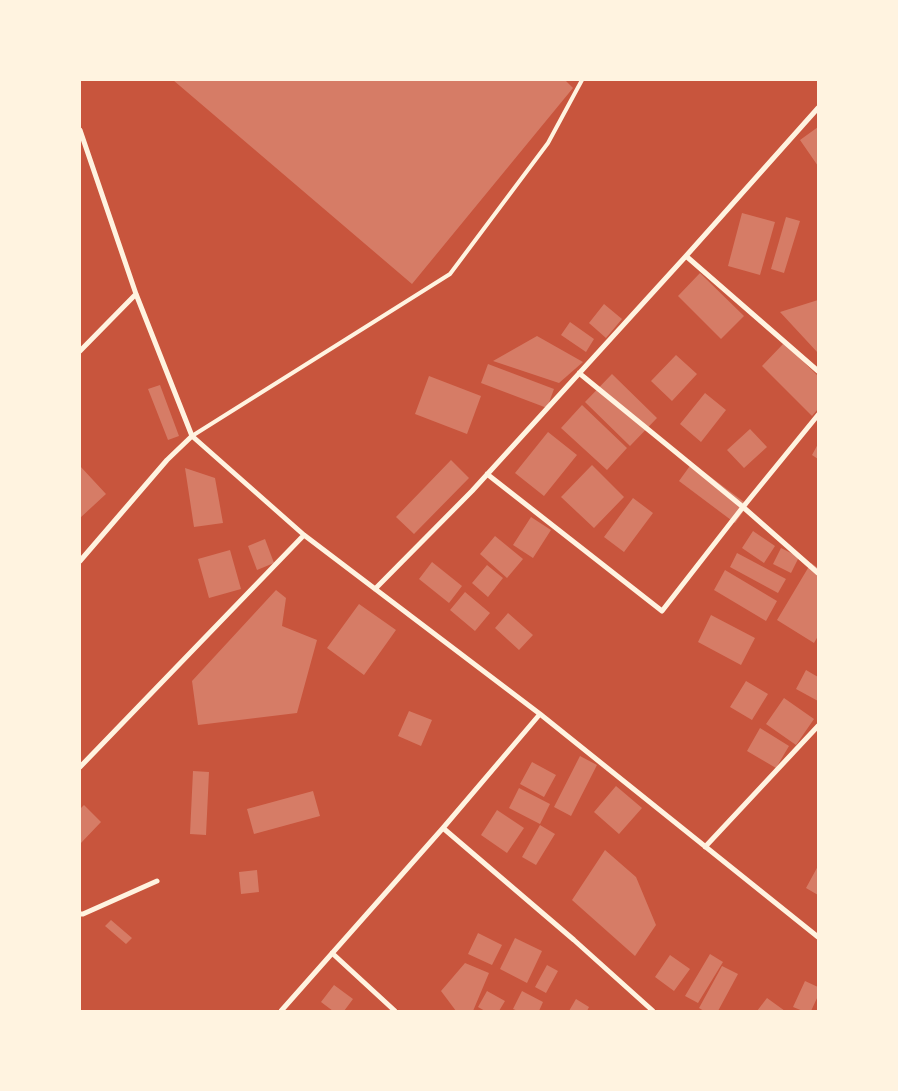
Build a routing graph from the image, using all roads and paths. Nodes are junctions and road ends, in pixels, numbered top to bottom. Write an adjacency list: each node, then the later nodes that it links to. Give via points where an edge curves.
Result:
1 (582, 80): 10 (lane, via 548,143 450,274)
2 (818, 108): 4 (street)
3 (80, 130): 5 (street)
4 (686, 256): 7 (street); 8 (street)
5 (136, 294): 6 (street); 10 (street)
6 (80, 351)
7 (818, 371)
8 (579, 373): 11 (street); 12 (street)
9 (818, 415): 12 (street)
10 (192, 436): 13 (street); 14 (street, via 167,460)
11 (487, 474): 12 (street, via 662,611); 16 (street)
12 (743, 507): 15 (street)
13 (304, 535): 16 (street); 19 (street)
14 (80, 561)
15 (818, 573)
16 (375, 588): 17 (street)
17 (540, 714): 20 (street); 21 (street)
18 (818, 726): 21 (street)
19 (80, 767)
20 (443, 828): 25 (street); 28 (street)
21 (705, 847): 24 (street)
22 (157, 881): 23 (street)
23 (80, 914)
24 (818, 937)
25 (332, 953): 26 (street); 27 (street)
26 (281, 1011)
27 (395, 1011)
28 (654, 1011)

